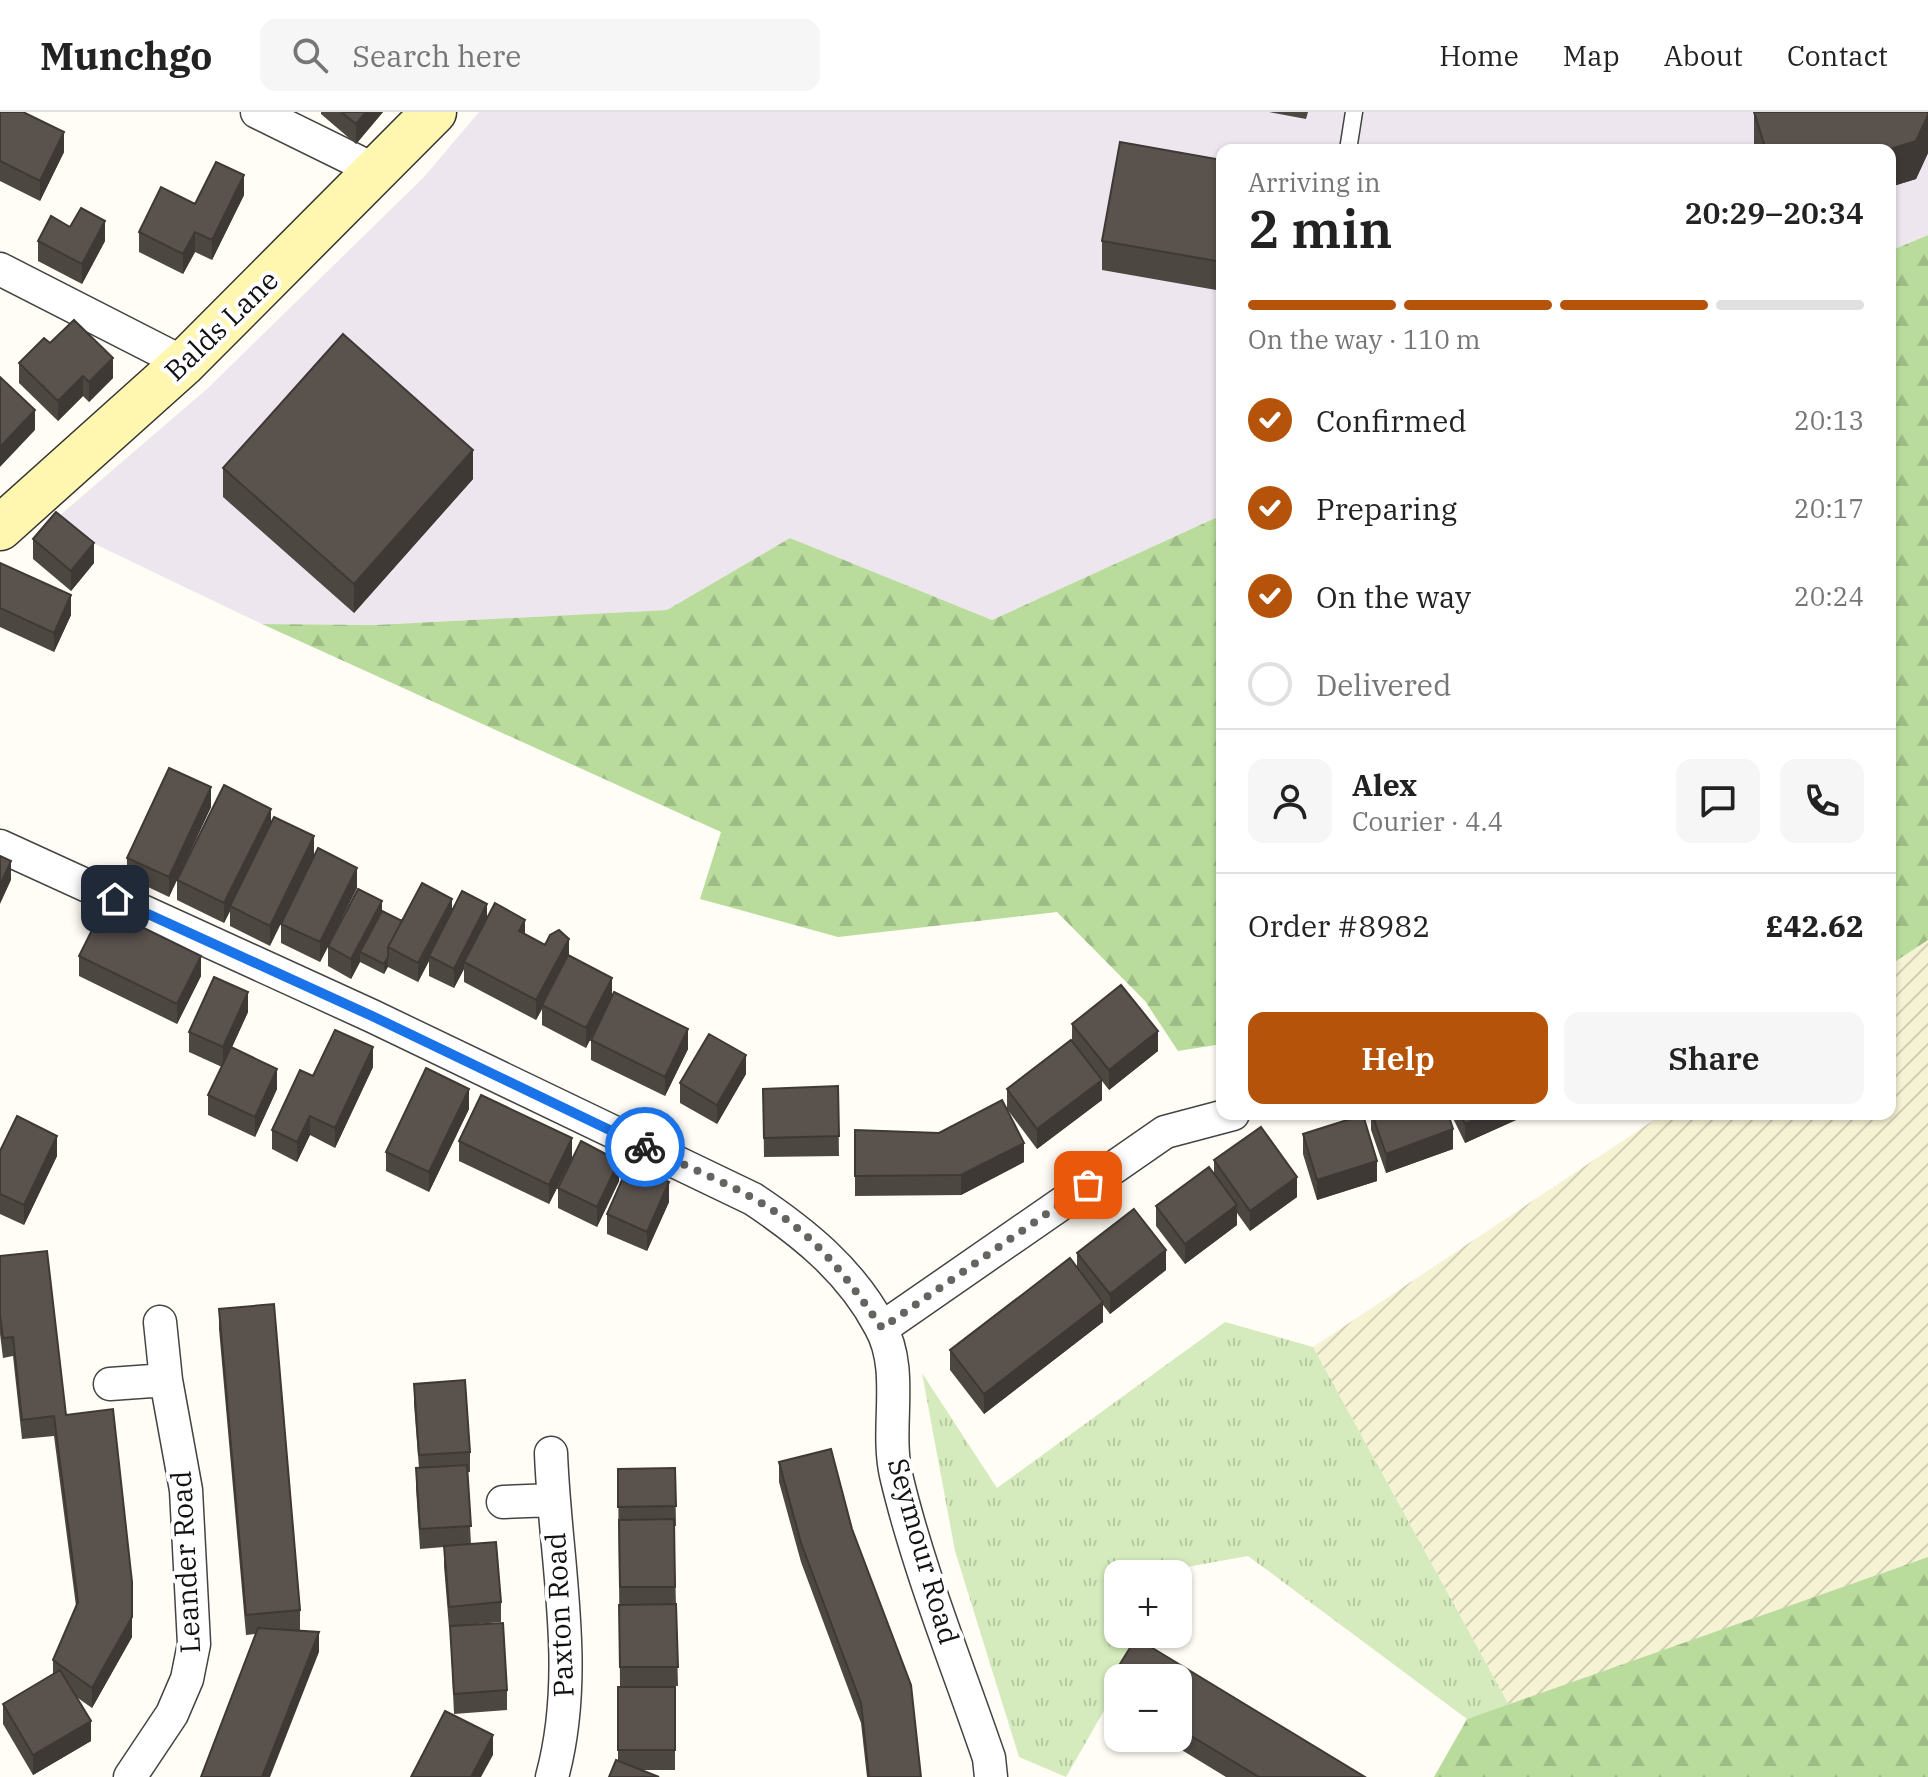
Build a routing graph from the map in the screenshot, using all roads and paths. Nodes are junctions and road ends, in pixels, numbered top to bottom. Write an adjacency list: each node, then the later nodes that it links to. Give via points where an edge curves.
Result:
1 (257, 112): 5 (street)
2 (434, 112): 5 (street, Balds Lane)
3 (1354, 112): 4 (lane)
4 (1349, 144)
5 (377, 171): 7 (street, Balds Lane)
6 (0, 269): 7 (street)
7 (184, 363): 8 (street, Balds Lane)
8 (0, 528)
9 (0, 846): 12 (street, Seymour Road, via 753,1199 802,1231 841,1270)
10 (1216, 1118): 12 (street, via 1165,1132)
11 (160, 1322): 13 (street, Leander Road)
12 (882, 1328): 20 (street, Seymour Road, via 894,1379 896,1473)
13 (166, 1380): 14 (street); 18 (street, Leander Road, via 186,1490 194,1644 172,1714)
14 (110, 1384)
15 (551, 1453): 16 (street, Paxton Road)
16 (553, 1500): 17 (street, Paxton Road); 19 (street, Paxton Road, via 566,1696)
17 (503, 1502)
18 (130, 1777)
19 (552, 1777)
20 (991, 1777)

